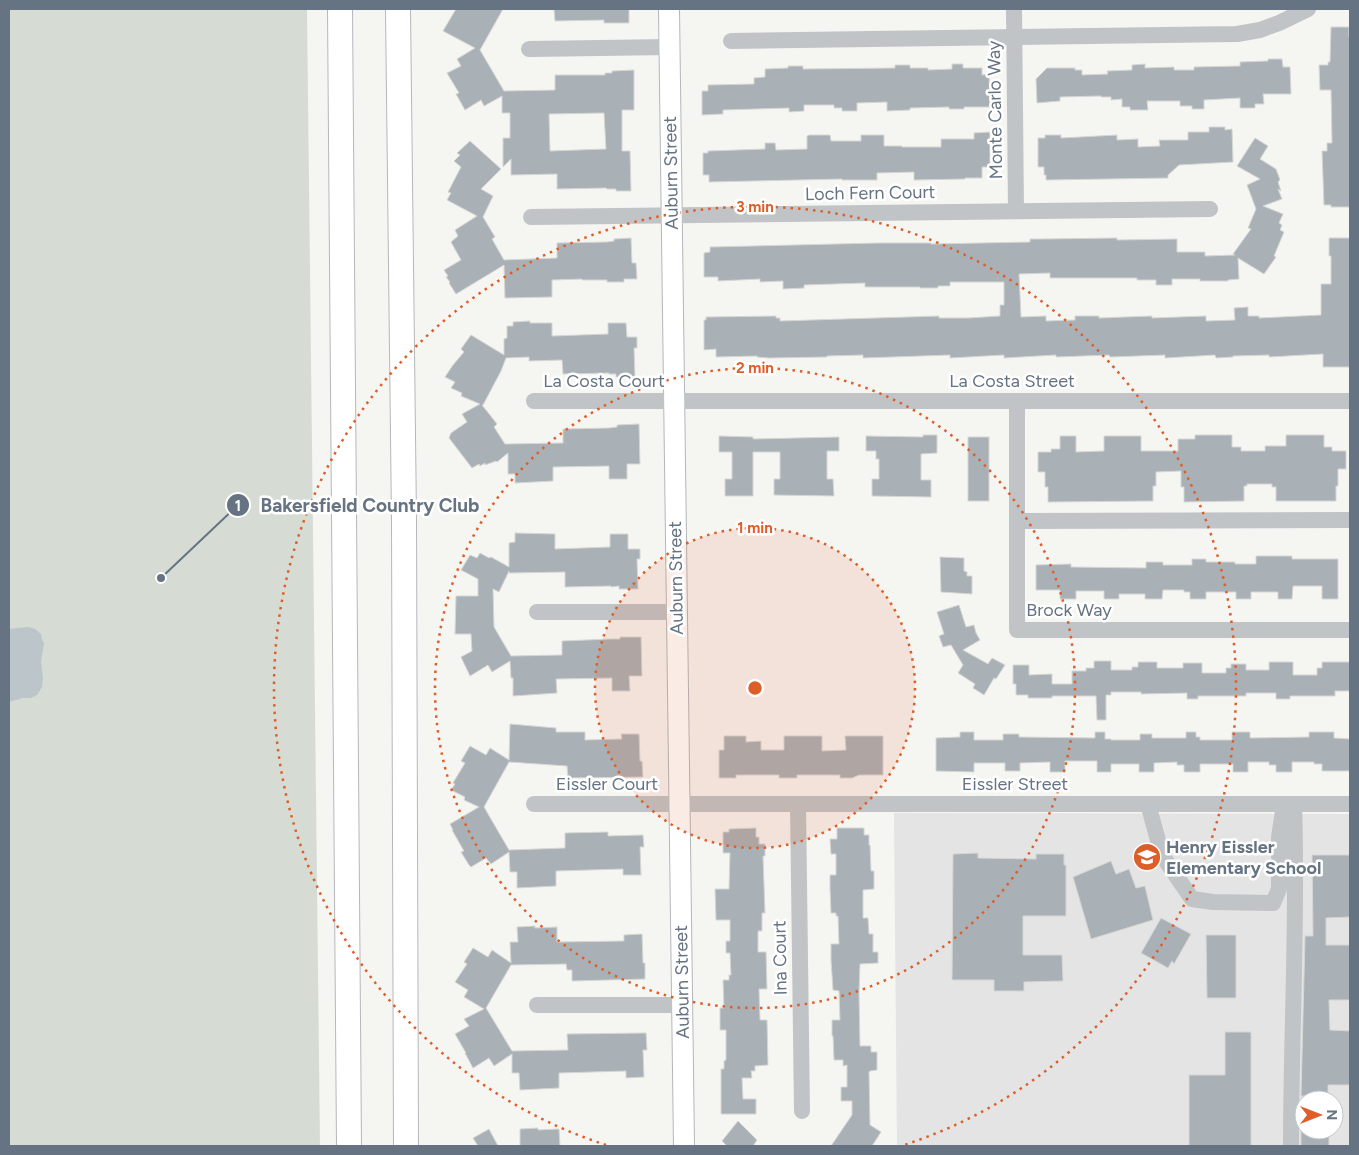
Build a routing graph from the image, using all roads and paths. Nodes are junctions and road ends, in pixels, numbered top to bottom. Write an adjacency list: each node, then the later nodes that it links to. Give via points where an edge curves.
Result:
1 (340, 9): 33 (highway)
2 (398, 9): 29 (highway)
3 (669, 9): 8 (main road, Auburn Street)
4 (1014, 9): 6 (street, Monte Carlo Way)
5 (1308, 9): 6 (street, via 1266,28 1237,34)
6 (1014, 38): 7 (street); 11 (street, Monte Carlo Way)
7 (731, 41)
8 (670, 47): 9 (street); 12 (main road, Auburn Street)
9 (529, 49)
10 (1210, 208): 11 (street, Loch Fern Court)
11 (1016, 211): 12 (street, Loch Fern Court)
12 (672, 215): 13 (street, Loch Fern Court); 15 (main road, Auburn Street)
13 (531, 217)
14 (534, 401): 15 (street, La Costa Court)
15 (674, 401): 16 (street, La Costa Street); 21 (main road, Auburn Street)
16 (1017, 401): 17 (street, La Costa Street); 19 (street, Brock Way)
17 (1350, 401)
18 (1350, 520): 19 (street)
19 (1017, 521): 22 (street, Brock Way, via 1017,630)
20 (536, 612): 21 (street)
21 (677, 612): 24 (main road, Auburn Street)
22 (1350, 630)
23 (534, 804): 24 (street, Eissler Court)
24 (679, 804): 25 (street, Eissler Street); 31 (main road, Auburn Street)
25 (798, 804): 26 (street, Eissler Street); 32 (street, Ina Court)
26 (1148, 804): 27 (street, Eissler Street); 27 (street, via 1162,856 1192,899 1273,903 1279,890 1280,829)
27 (1289, 804): 28 (street, Eissler Street); 37 (street, via 1295,846)
28 (1350, 804)
29 (406, 1003): 34 (highway); 35 (highway)
30 (537, 1005): 31 (street)
31 (682, 1005): 36 (main road, Auburn Street)
32 (802, 1111)
33 (349, 1146)
34 (406, 1146)
35 (412, 1146)
36 (684, 1146)
37 (1291, 1146)

